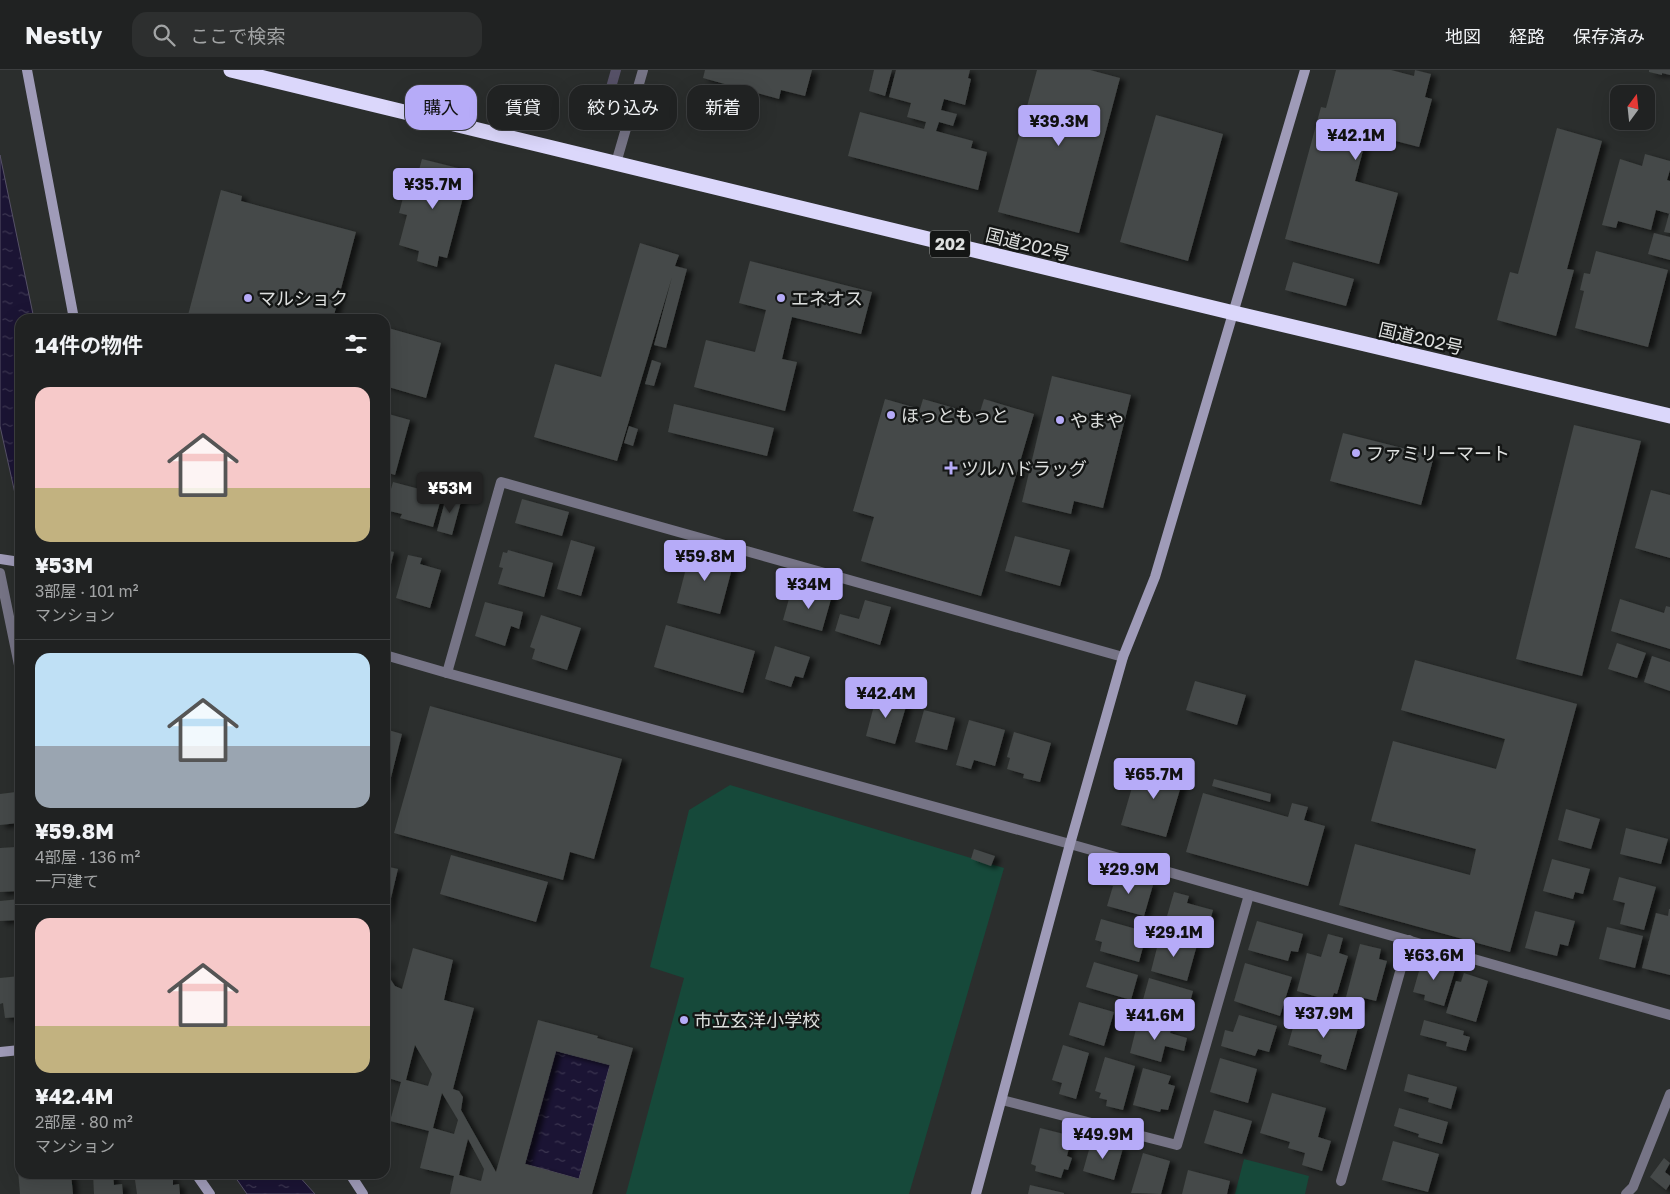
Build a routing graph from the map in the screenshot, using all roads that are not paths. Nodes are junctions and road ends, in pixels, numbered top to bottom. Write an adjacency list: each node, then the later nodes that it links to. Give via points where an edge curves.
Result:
1 (27, 70): 7 (street)
2 (231, 70): 5 (highway, 国道202号 / 202)
3 (643, 70): 5 (street)
4 (1305, 70): 6 (street)
5 (616, 163): 6 (highway, 国道202号 / 202)
6 (1234, 313): 8 (highway, 国道202号 / 202); 14 (street, via 1155,576)
7 (73, 314)
8 (1670, 416)
9 (0, 559): 10 (street)
10 (15, 561)
11 (0, 573): 12 (street)
12 (15, 646)
13 (390, 656): 15 (street)
14 (1123, 657): 15 (street, via 500,482); 16 (street)
15 (447, 673): 16 (street)
16 (1070, 844): 17 (street); 23 (street)
17 (1249, 895): 18 (street); 23 (street, via 1177,1145)
18 (1408, 940): 19 (street); 26 (street)
19 (1670, 1015)
20 (15, 1050): 21 (street)
21 (0, 1052)
22 (1670, 1094): 30 (street, via 1633,1186)
23 (1002, 1100): 29 (street)
24 (200, 1179): 27 (street)
25 (353, 1179): 28 (street)
26 (1341, 1181)
27 (210, 1194)
28 (363, 1194)
29 (976, 1194)
30 (1626, 1194)

